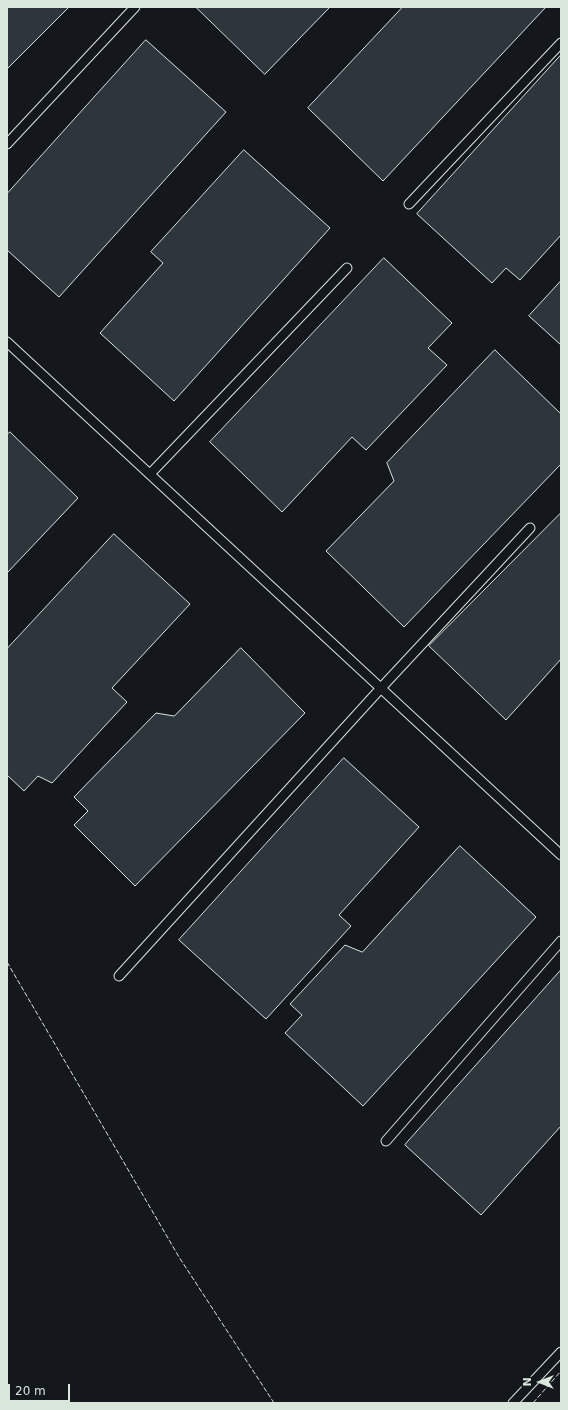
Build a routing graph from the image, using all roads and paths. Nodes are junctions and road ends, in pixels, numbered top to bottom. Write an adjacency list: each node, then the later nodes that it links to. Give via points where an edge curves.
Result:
1 (135, 7): 3 (lane)
2 (561, 43): 4 (lane)
3 (7, 144)
4 (409, 204)
5 (347, 268): 7 (lane)
6 (7, 342): 7 (lane)
7 (150, 474): 9 (lane)
8 (530, 528): 9 (lane)
9 (381, 688): 10 (lane); 12 (lane)
10 (561, 855)
11 (561, 940): 13 (lane)
12 (119, 976)
13 (386, 1141)
14 (561, 1352): 15 (lane)
15 (513, 1403)

